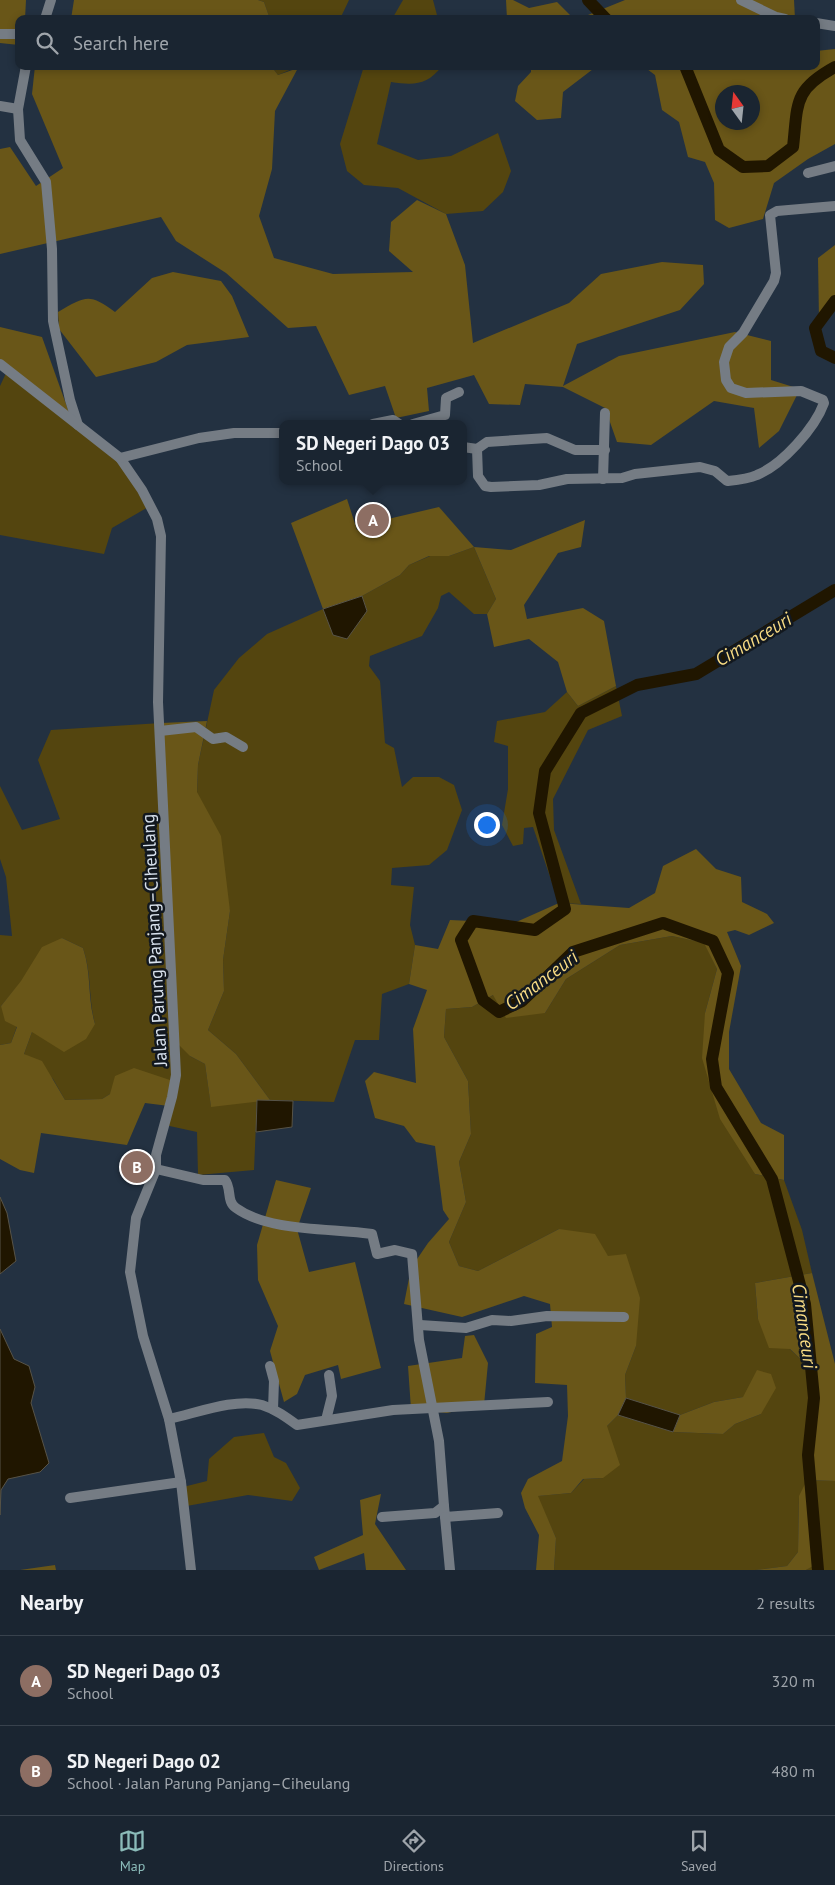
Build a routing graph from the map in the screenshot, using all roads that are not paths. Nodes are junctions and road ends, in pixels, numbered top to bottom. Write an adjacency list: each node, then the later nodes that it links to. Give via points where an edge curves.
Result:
1 (51, 0): 3 (street)
2 (741, 0): 4 (street)
3 (46, 15)
4 (772, 15)
5 (820, 24): 6 (street)
6 (835, 26)
7 (0, 34): 8 (street)
8 (15, 34)
9 (25, 70): 11 (street)
10 (0, 106): 11 (street)
11 (18, 109): 19 (street, via 20,140 46,182 52,249 53,321)
12 (835, 166): 13 (street)
13 (808, 173)
14 (835, 206): 25 (street, via 777,211 770,215 774,281 743,333 729,347 724,362 726,380 731,388 746,393 801,391 823,400 822,409 805,433 780,460 759,475 748,478 727,481 716,471 700,467)
15 (0, 364): 19 (street, Jalan Parung Panjang–Ciheulang)
16 (459, 392): 18 (street, via 446,398 444,415)
17 (605, 414): 23 (street)
18 (427, 420)
19 (78, 426): 24 (street, Jalan Parung Panjang–Ciheulang)
20 (279, 433): 24 (street, via 234,433 208,437)
21 (467, 448): 22 (street)
22 (476, 449): 23 (street, via 487,442 547,438 575,450); 25 (street, via 478,476 484,486)
23 (605, 450): 25 (street)
24 (120, 458): 26 (street, Jalan Parung Panjang–Ciheulang, via 142,490 157,519 161,536)
25 (603, 479)
26 (160, 731): 27 (street, via 196,728 213,739 226,737); 28 (street, Jalan Parung Panjang–Ciheulang, via 176,1075 156,1155)
27 (243, 747)
28 (156, 1169): 30 (street, via 203,1180 225,1180 230,1201 236,1208 267,1222 372,1234 377,1254 395,1250 412,1254); 36 (street, Jalan Parung Panjang–Ciheulang, via 136,1218 130,1272 143,1336)
29 (624, 1317): 30 (street, via 547,1316 492,1320 466,1328)
30 (420, 1325): 34 (street)
31 (270, 1366): 35 (street, via 274,1381)
32 (329, 1376): 37 (street, via 332,1396)
33 (548, 1402): 34 (street)
34 (432, 1408): 37 (street); 40 (street, via 439,1441)
35 (273, 1409): 36 (street, via 255,1404 235,1405); 37 (street, via 297,1424)
36 (169, 1419): 38 (street, Jalan Parung Panjang–Ciheulang)
37 (326, 1420)
38 (182, 1482): 39 (street); 44 (street, Jalan Parung Panjang–Ciheulang)
39 (70, 1498)
40 (444, 1506): 42 (street, via 435,1513); 43 (street)
41 (498, 1513): 43 (street)
42 (382, 1517)
43 (445, 1517): 45 (street)
44 (191, 1570)
45 (450, 1570)

